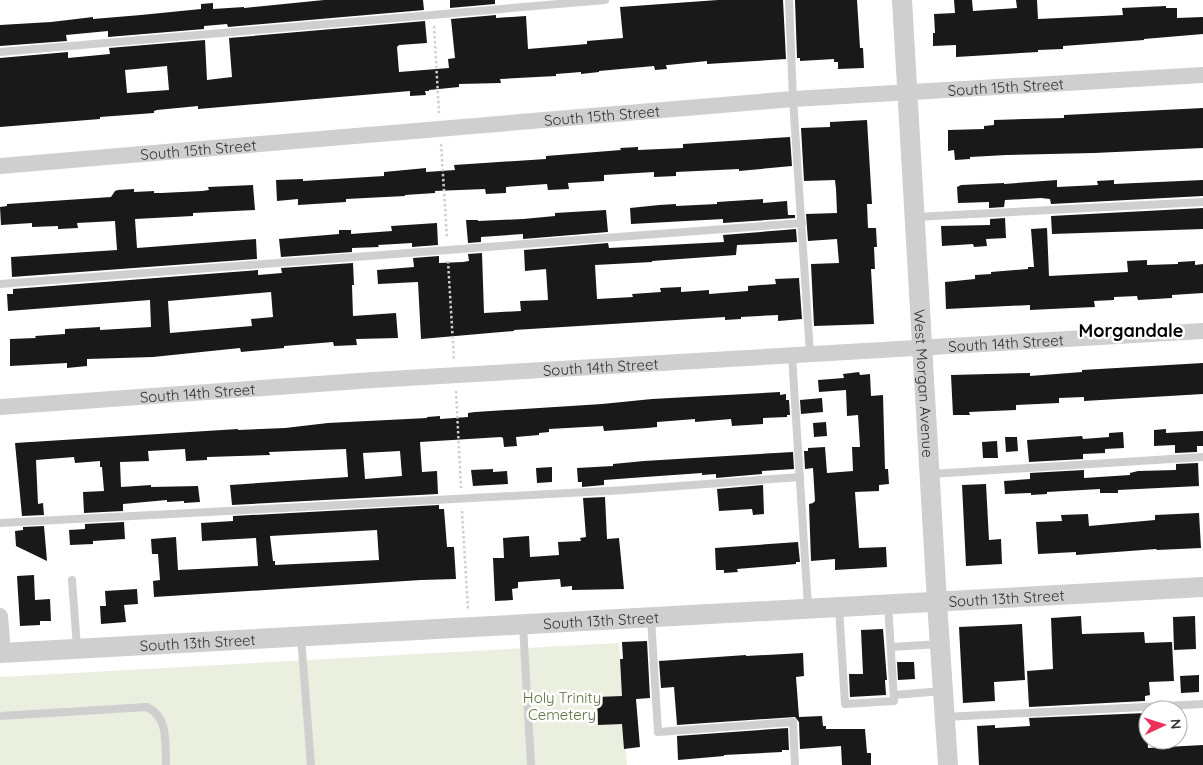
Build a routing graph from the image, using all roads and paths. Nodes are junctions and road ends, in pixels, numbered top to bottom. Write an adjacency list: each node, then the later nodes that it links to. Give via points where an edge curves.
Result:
1 (605, 0): 4 (lane)
2 (790, 0): 8 (lane)
3 (902, 0): 7 (street, West Morgan Avenue)
4 (433, 15): 5 (lane); 9 (path)
5 (0, 52)
6 (1203, 76): 7 (street, South 15th Street)
7 (908, 92): 8 (street, South 15th Street); 12 (street, West Morgan Avenue)
8 (793, 100): 9 (street, South 15th Street); 13 (lane)
9 (440, 129): 10 (street, South 15th Street); 14 (path)
10 (0, 166)
11 (1203, 202): 12 (lane)
12 (915, 217): 17 (street, West Morgan Avenue)
13 (802, 222): 14 (lane); 18 (lane)
14 (448, 249): 15 (lane); 20 (path)
15 (0, 284)
16 (1203, 331): 17 (street, South 14th Street)
17 (922, 346): 18 (street, South 14th Street); 23 (street, West Morgan Avenue)
18 (810, 354): 19 (street, South 14th Street)
19 (792, 355): 20 (street, South 14th Street); 24 (lane)
20 (455, 375): 21 (street, South 14th Street); 25 (path)
21 (0, 407)
22 (1203, 457): 23 (lane)
23 (929, 474): 29 (street, West Morgan Avenue)
24 (800, 477): 25 (lane); 32 (lane)
25 (462, 498): 26 (lane); 36 (path)
26 (0, 523)
27 (72, 580): 40 (lane)
28 (1203, 587): 29 (street, South 13th Street)
29 (937, 602): 30 (street, South 13th Street); 38 (street, West Morgan Avenue)
30 (888, 604): 31 (street, South 13th Street); 39 (lane)
31 (839, 608): 32 (street, South 13th Street); 43 (lane, via 845,704 894,701)
32 (808, 609): 34 (street, South 13th Street)
33 (0, 616): 41 (street)
34 (652, 618): 35 (street, South 13th Street); 50 (lane, via 658,732 793,722)
35 (523, 625): 36 (street, South 13th Street); 49 (lane)
36 (469, 628): 37 (street, South 13th Street)
37 (302, 637): 40 (street, South 13th Street); 48 (lane)
38 (940, 644): 39 (lane); 42 (street, West Morgan Avenue)
39 (891, 647): 43 (lane)
40 (77, 649): 41 (street, South 13th Street)
41 (1, 653)
42 (943, 691): 43 (lane); 46 (street, West Morgan Avenue)
43 (894, 694)
44 (1203, 704): 46 (lane)
45 (0, 716): 47 (lane, via 147,707 160,716 164,726)
46 (945, 717): 51 (street, West Morgan Avenue)
47 (166, 765)
48 (311, 765)
49 (531, 765)
50 (795, 765)
51 (948, 765)

